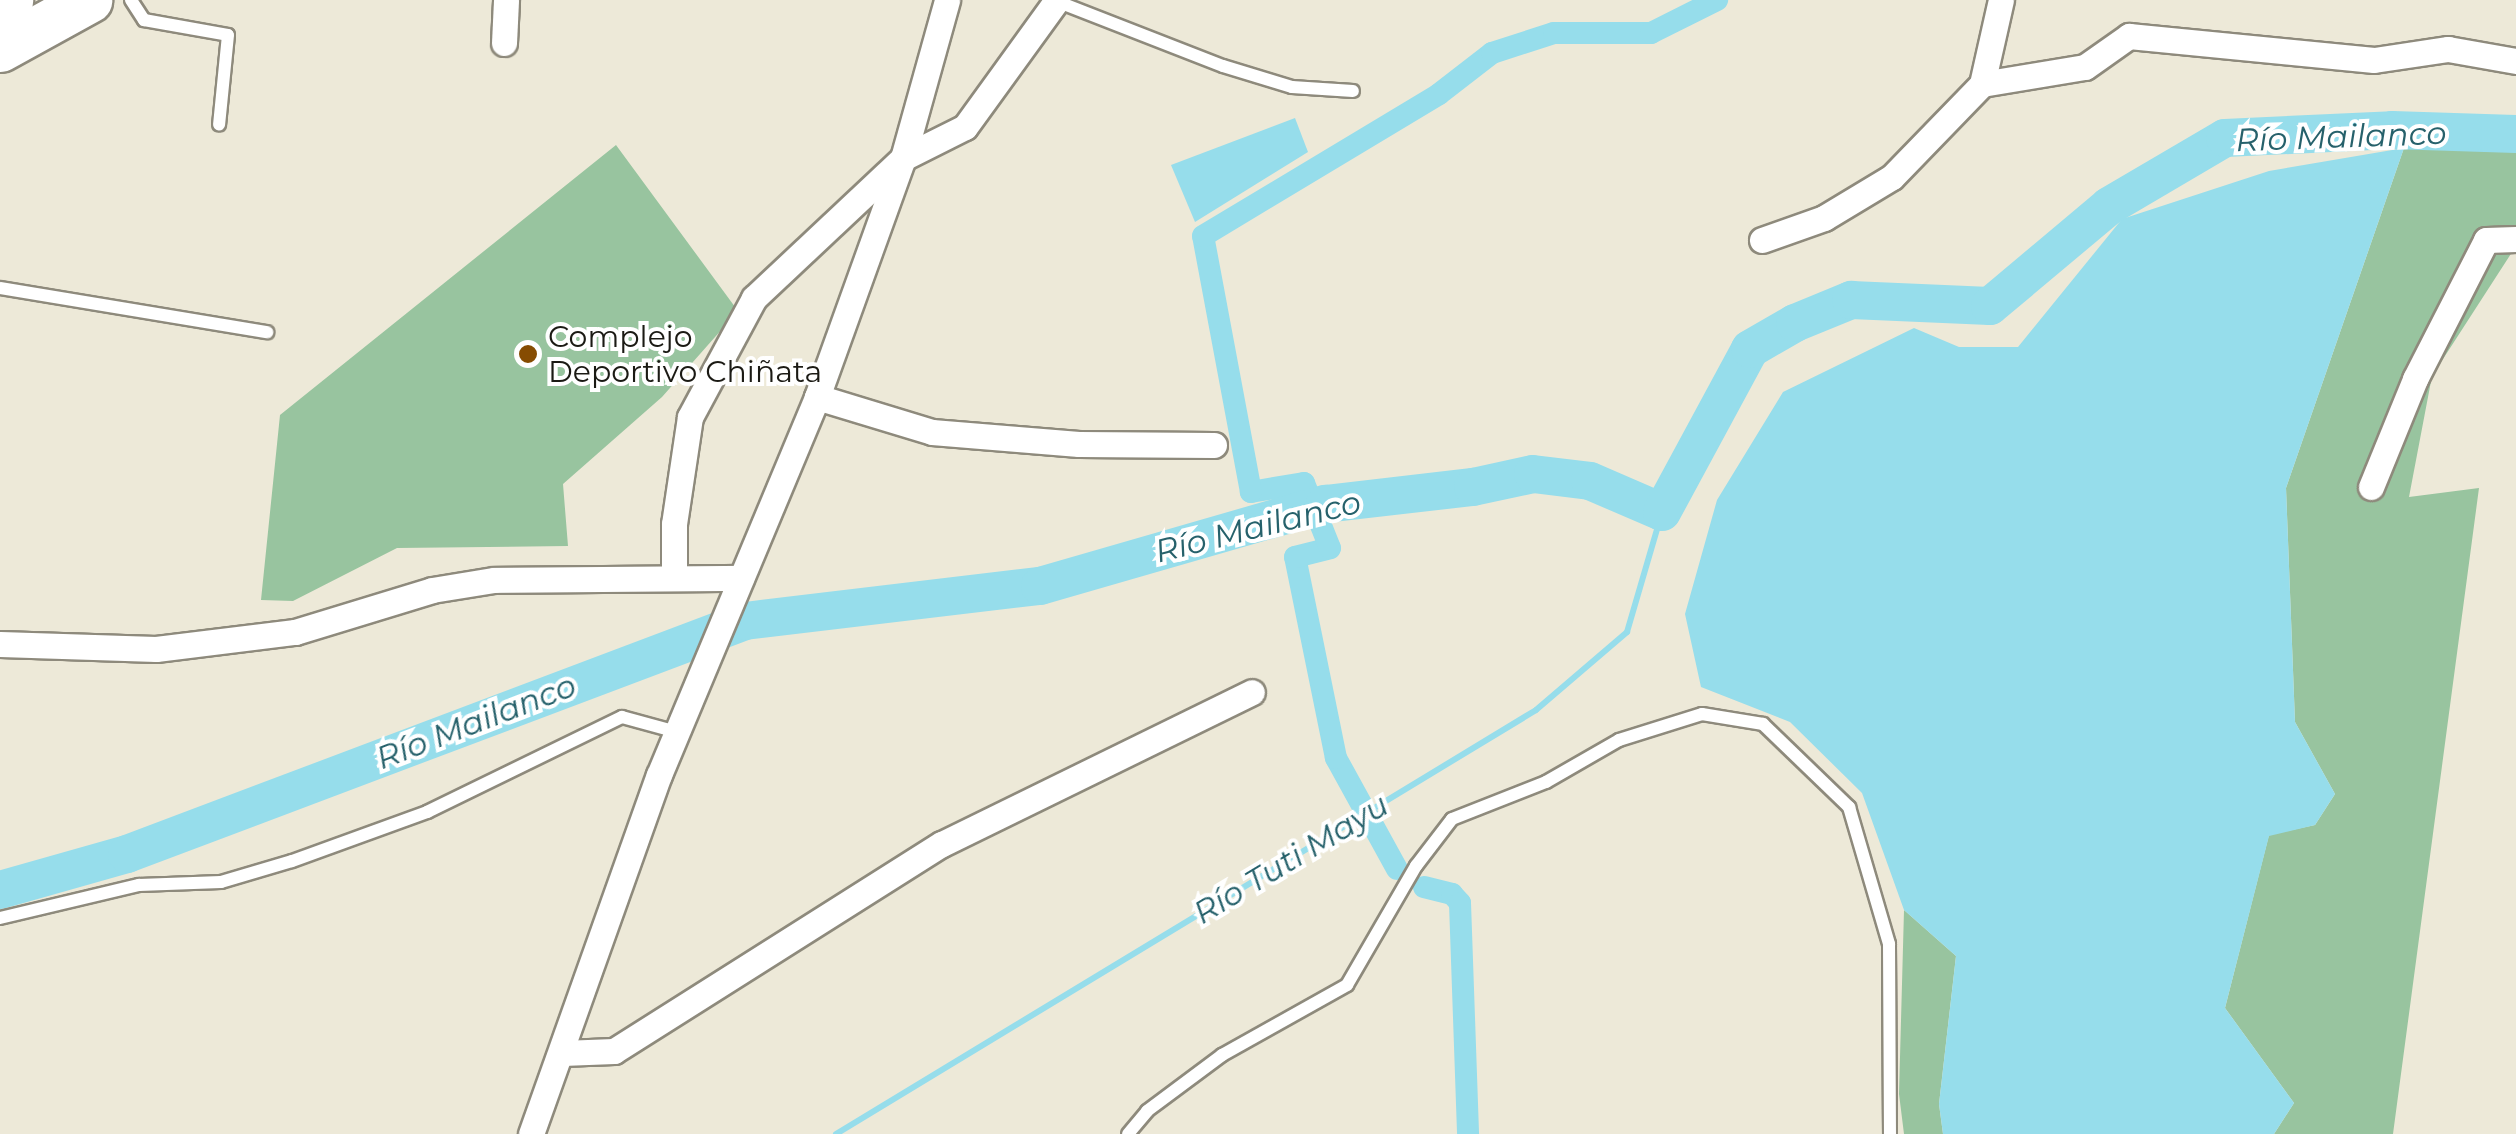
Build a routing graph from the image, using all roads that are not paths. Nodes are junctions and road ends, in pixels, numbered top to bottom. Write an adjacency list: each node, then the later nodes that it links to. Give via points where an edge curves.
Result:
1 (10, 0): 8 (highway)
2 (89, 0): 10 (highway)
3 (131, 0): 14 (lane, via 144,20 228,35)
4 (506, 0): 9 (street)
5 (947, 0): 15 (street)
6 (1056, 0): 13 (lane, via 1223,66 1292,86); 15 (street, via 964,126)
7 (2000, 0): 12 (street)
8 (0, 6)
9 (504, 44)
10 (0, 49)
11 (2516, 61): 12 (street, via 2448,49 2374,60 2129,36 2085,67)
12 (1982, 84): 17 (street, via 1892,178 1824,218)
13 (1353, 92)
14 (219, 125)
15 (903, 158): 20 (street); 23 (street, via 754,298 690,417 674,524)
16 (2516, 239): 22 (street, via 2486,240 2414,379)
17 (1762, 240)
18 (0, 288): 19 (lane)
19 (268, 332)
20 (817, 397): 21 (street, via 932,432); 24 (street)
21 (1214, 445)
22 (2371, 487)
23 (674, 578): 24 (street); 25 (street, via 494,580 432,590 296,632 156,650)
24 (740, 578): 27 (street)
25 (0, 644)
26 (1252, 692): 29 (street, via 942,844 614,1050)
27 (677, 732): 28 (lane, via 622,716 427,812 292,861 221,882 139,885); 29 (street)
28 (0, 918)
29 (562, 1053): 30 (street)
30 (530, 1134)
31 (1128, 1134): 32 (lane, via 1147,1111 1222,1054 1346,985 1398,894 1452,819 1546,782 1618,740 1702,714 1763,724 1849,807 1889,944)
32 (1890, 1134)

